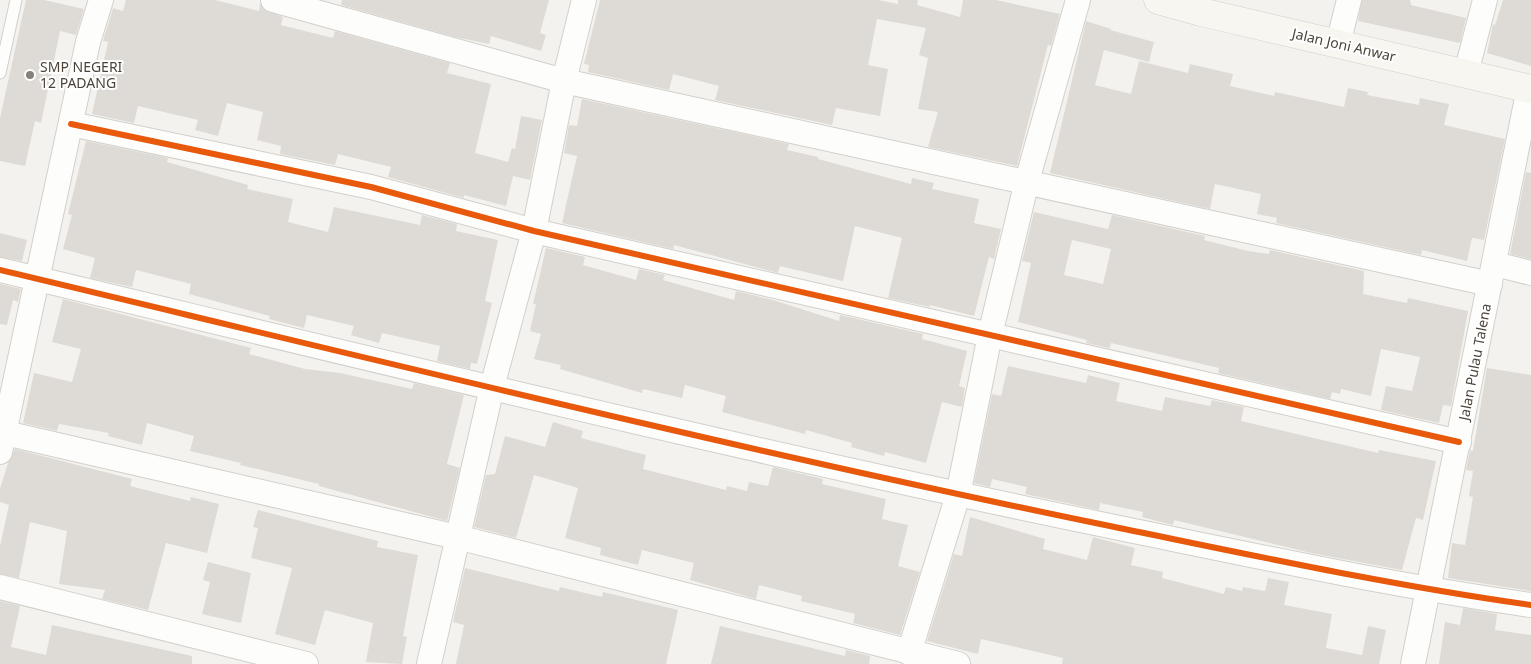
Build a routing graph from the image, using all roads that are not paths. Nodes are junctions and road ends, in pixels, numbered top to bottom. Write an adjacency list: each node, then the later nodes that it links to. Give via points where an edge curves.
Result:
1 (16, 0): 11 (lane)
2 (101, 0): 15 (street, via 88,42)
3 (273, 0): 13 (street)
4 (584, 0): 13 (street)
5 (1078, 0): 16 (street)
6 (1158, 0): 9 (main road, Jalan Joni Anwar)
7 (1349, 0): 10 (street)
8 (1486, 0): 12 (street)
9 (1203, 6): 10 (main road, Jalan Joni Anwar)
10 (1338, 44): 12 (main road, Jalan Joni Anwar)
11 (0, 73)
12 (1466, 74): 14 (main road, Jalan Joni Anwar)
13 (564, 81): 16 (street); 17 (street)
14 (1530, 89): 20 (street, Jalan Pulau Talena)
15 (71, 124): 17 (street, via 371,187); 21 (street)
16 (1027, 181): 20 (street); 22 (street)
17 (534, 231): 22 (street); 23 (street)
18 (0, 270): 21 (street)
19 (1531, 273): 20 (street)
20 (1492, 274): 25 (street, Jalan Pulau Talena)
21 (37, 279): 23 (street); 24 (street)
22 (990, 335): 25 (street); 26 (street)
23 (492, 387): 26 (street); 27 (street)
24 (3, 442): 27 (street)
25 (1459, 442): 29 (street, Jalan Pulau Talena)
26 (958, 495): 29 (street); 31 (street)
27 (457, 537): 31 (street); 33 (street)
28 (0, 587): 32 (street)
29 (1428, 590): 30 (street); 35 (street, Jalan Pulau Talena)
30 (1531, 605)
31 (908, 653): 34 (street)
32 (306, 664)
33 (429, 664)
34 (958, 664)
35 (1413, 664)

